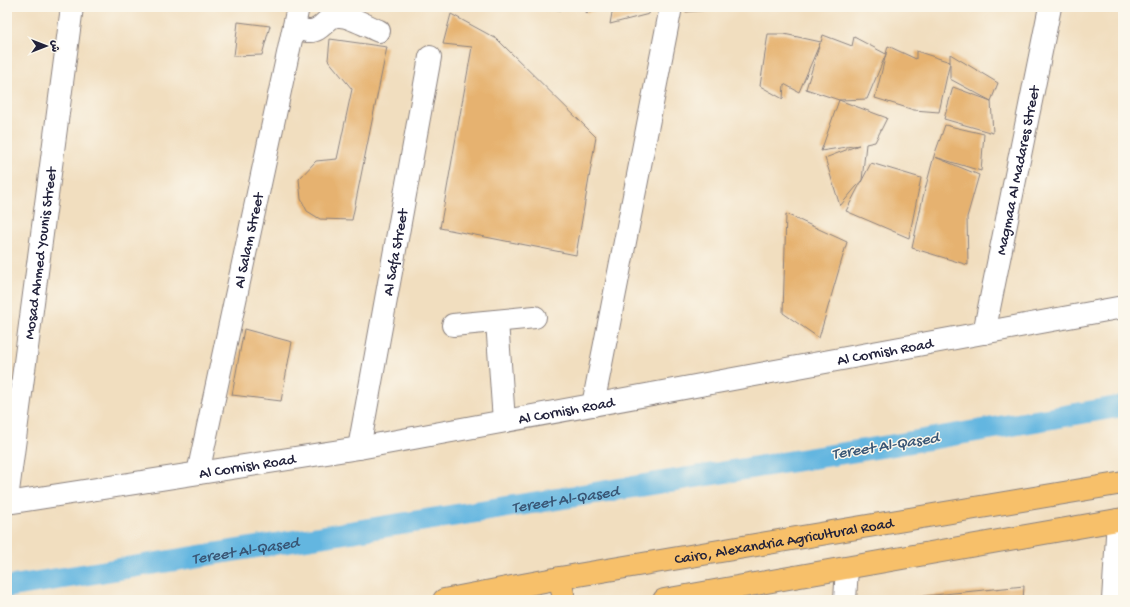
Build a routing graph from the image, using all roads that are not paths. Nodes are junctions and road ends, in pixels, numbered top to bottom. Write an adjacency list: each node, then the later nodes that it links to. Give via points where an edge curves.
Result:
1 (72, 7): 17 (street, Mosad Ahmed Younis Street)
2 (671, 7): 12 (street)
3 (1050, 7): 11 (street, Magmaa Al Madares Street)
4 (296, 17): 5 (street, via 308,31 323,26 331,17 343,16); 15 (street, Al Salam Street)
5 (379, 31)
6 (430, 57): 14 (street, Al Safa Street)
7 (1123, 307): 11 (street, Al Cornish Road)
8 (535, 317): 9 (street)
9 (497, 321): 10 (street); 13 (street)
10 (453, 325)
11 (984, 333): 12 (street, Al Cornish Road)
12 (593, 405): 13 (street, Al Cornish Road)
13 (504, 421): 14 (street, Al Cornish Road)
14 (360, 448): 15 (street, Al Cornish Road)
15 (198, 473): 18 (street, Al Cornish Road)
16 (1123, 483): 21 (highway, Cairo, Alexandria Agricultural Road)
17 (7, 499)
18 (7, 503)
19 (1120, 519): 20 (highway); 28 (street)
20 (847, 568): 22 (highway); 27 (street)
21 (560, 578): 24 (highway, Cairo, Alexandria Agricultural Road); 25 (highway)
22 (734, 594): 23 (highway)
23 (685, 598): 26 (highway)
24 (444, 600)
25 (564, 600)
26 (664, 600)
27 (845, 600)
28 (1113, 600)

